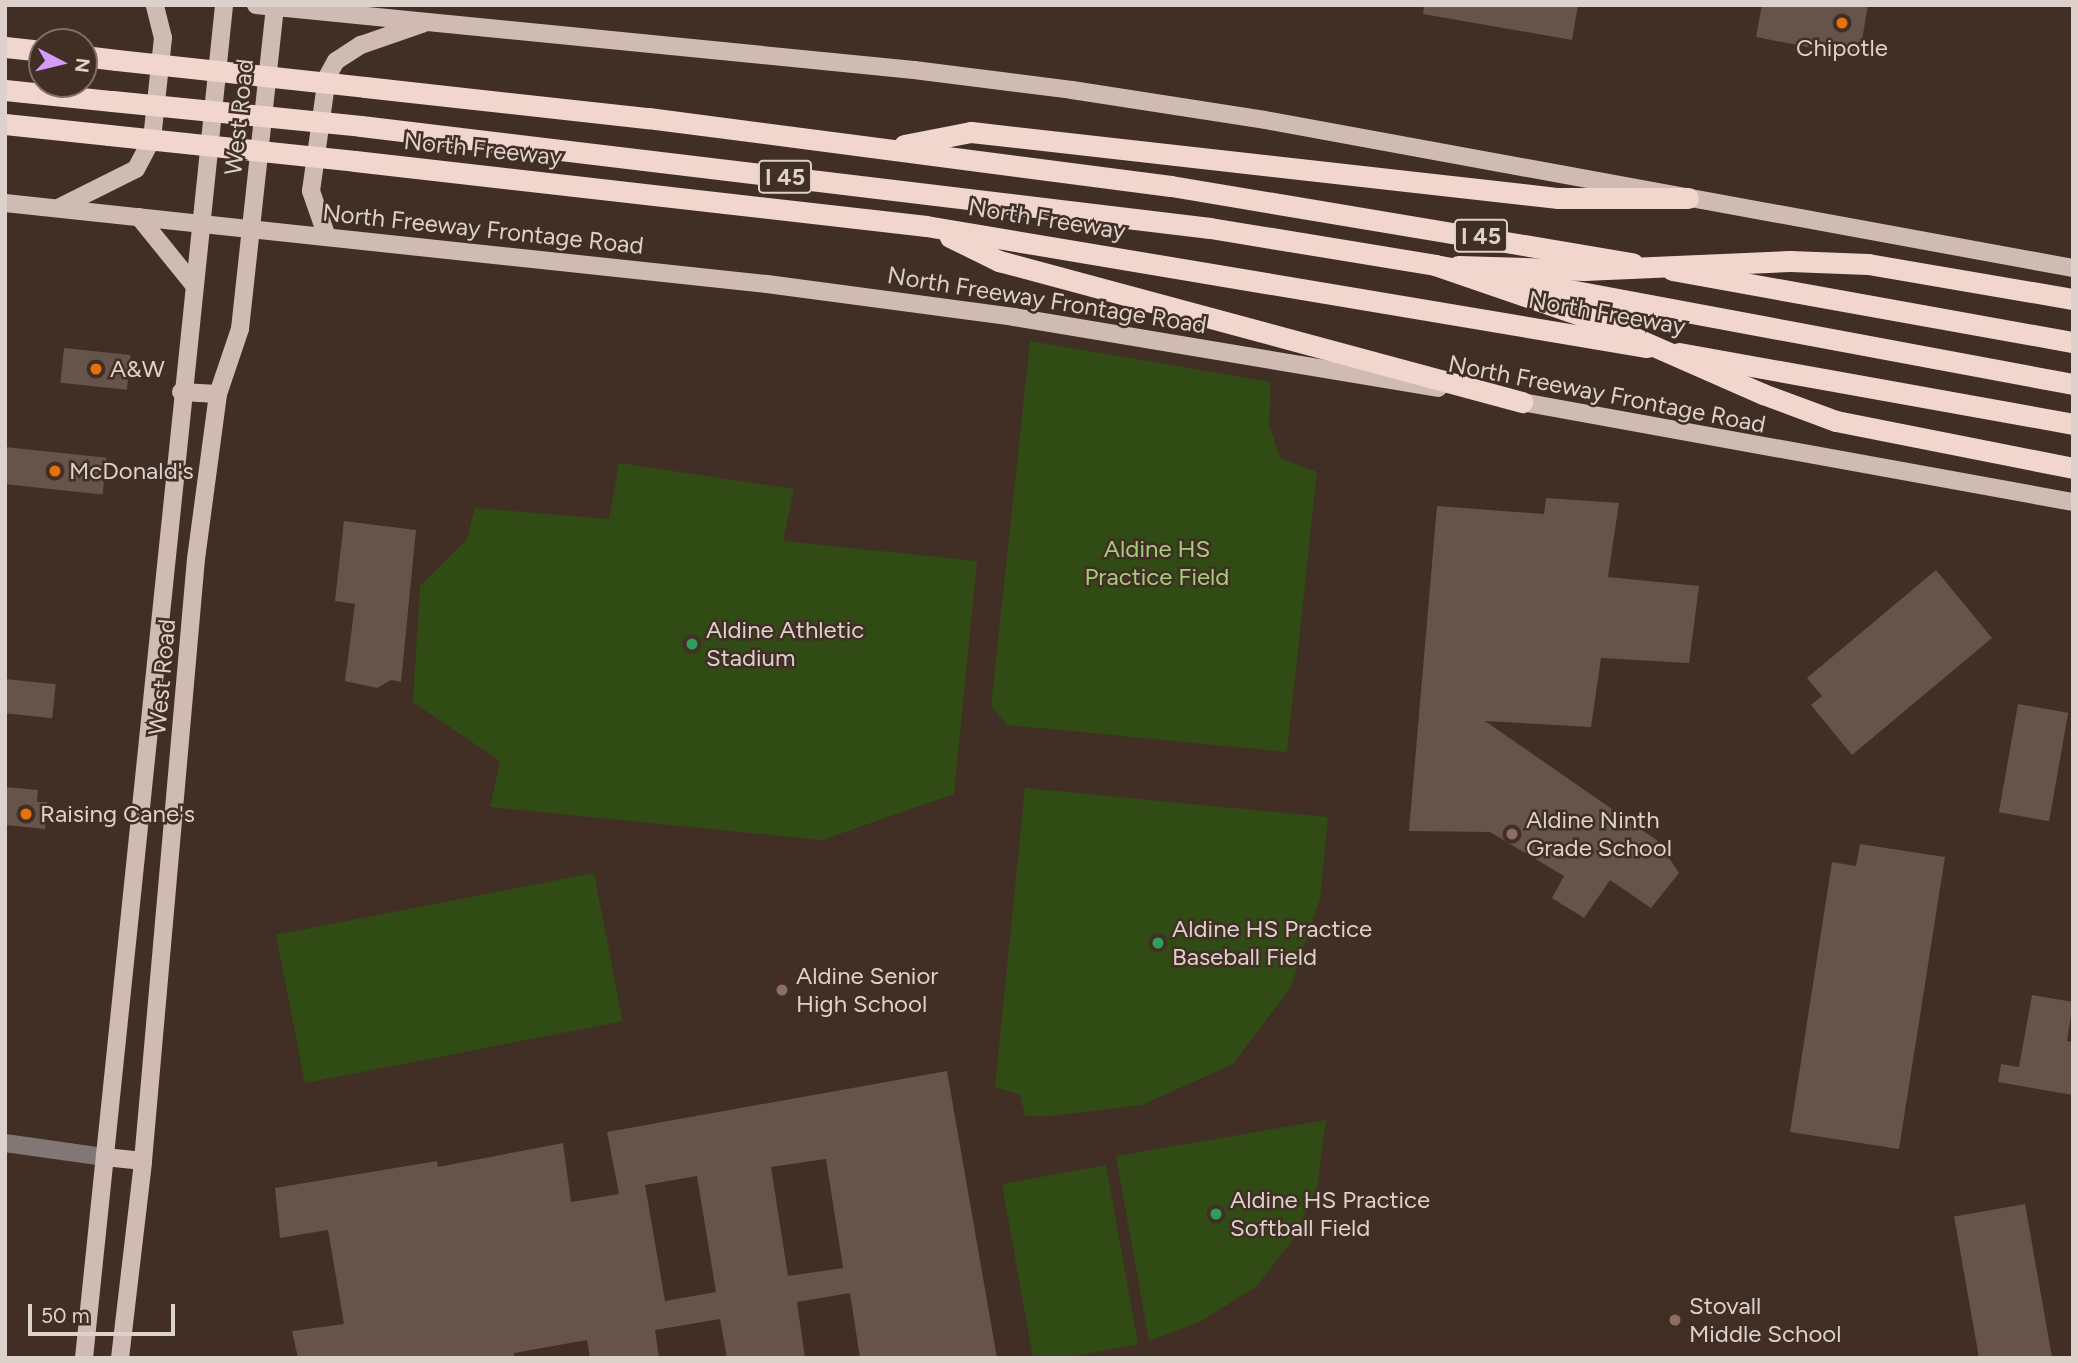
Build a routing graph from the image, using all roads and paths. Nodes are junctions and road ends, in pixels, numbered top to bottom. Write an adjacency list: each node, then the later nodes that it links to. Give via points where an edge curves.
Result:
1 (155, 5): 14 (main road, via 163,38 152,139 136,169)
2 (224, 5): 16 (main road, West Road)
3 (256, 5): 4 (main road)
4 (275, 6): 5 (main road); 18 (main road, West Road)
5 (428, 22): 12 (main road, via 914,69 1072,90 1265,120); 19 (main road, via 361,45 336,61 327,77 311,191)
6 (5, 47): 7 (highway)
7 (28, 49)
8 (98, 58): 11 (highway, North Freeway / I 45, bridge)
9 (5, 90): 20 (highway, North Freeway / I 45, bridge, via 361,125 1210,228)
10 (5, 124): 17 (highway, North Freeway / I 45, bridge)
11 (885, 148): 12 (highway, via 971,132 1558,198); 24 (highway, North Freeway / I 45, via 1171,186 1439,229)
12 (1688, 198): 21 (main road)
13 (5, 203): 14 (main road, North Freeway Frontage Road)
14 (57, 208): 15 (main road, North Freeway Frontage Road)
15 (139, 217): 16 (main road, North Freeway Frontage Road); 22 (main road)
16 (200, 223): 18 (main road, North Freeway Frontage Road); 22 (main road, West Road)
17 (926, 226): 28 (highway, via 999,261); 29 (highway, North Freeway / I 45, via 1479,317)
18 (251, 229): 19 (main road, North Freeway Frontage Road); 27 (main road, West Road, via 240,330)
19 (327, 237): 28 (main road, North Freeway Frontage Road, via 767,284 1000,315)
20 (1435, 265): 23 (highway, bridge, via 1584,270 1790,261 1868,264); 25 (highway, North Freeway / I 45, bridge); 30 (highway, bridge, via 1592,319 1836,421)
21 (2073, 268)
22 (193, 284): 26 (main road, West Road)
23 (2073, 299)
24 (2073, 342)
25 (2073, 384)
26 (181, 392): 27 (main road); 32 (main road, West Road)
27 (218, 394): 33 (main road, West Road)
28 (1522, 402): 31 (main road, North Freeway Frontage Road)
29 (2073, 424)
30 (2073, 468)
31 (2073, 502)
32 (164, 556): 33 (main road); 35 (main road, West Road)
33 (197, 559): 36 (main road, West Road)
34 (5, 1143): 35 (street)
35 (105, 1157): 36 (main road); 37 (main road, West Road)
36 (143, 1161): 38 (main road, West Road)
37 (84, 1358)
38 (120, 1358)

